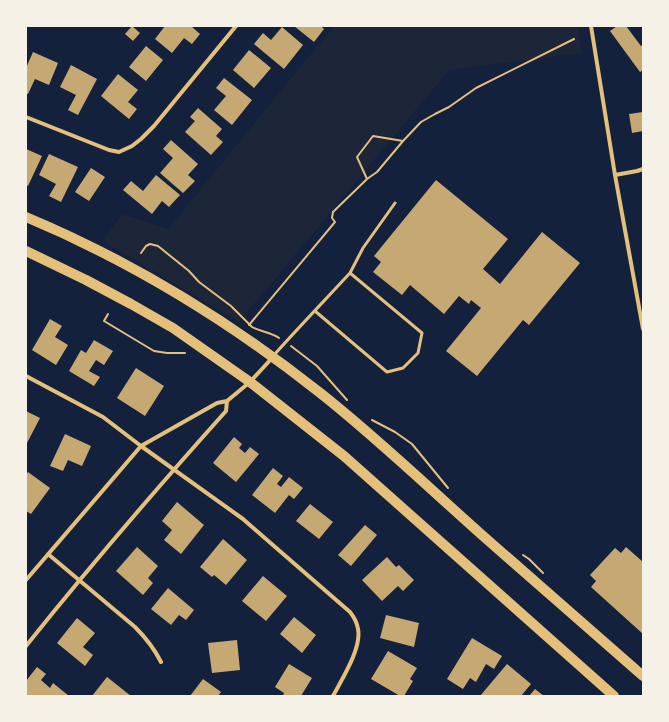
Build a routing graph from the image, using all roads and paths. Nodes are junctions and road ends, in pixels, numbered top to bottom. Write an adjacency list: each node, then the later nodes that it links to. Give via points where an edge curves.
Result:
1 (236, 26): 4 (street, via 154,126 132,146 118,152 109,150)
2 (591, 26): 7 (street)
3 (574, 39): 5 (path, via 476,88 421,122)
4 (26, 117)
5 (403, 141): 8 (path, via 377,172); 8 (path, via 374,136 357,157)
6 (643, 169): 7 (street)
7 (615, 175): 16 (street)
8 (367, 179): 15 (path, via 333,212 332,218 335,222)
9 (395, 203): 12 (lane, via 363,248)
10 (26, 217): 18 (main road, via 89,246 153,280)
11 (26, 251): 20 (main road, via 86,280 173,328)
12 (350, 273): 13 (lane); 13 (lane, via 422,333 418,353 403,368 387,372)
13 (315, 311): 18 (lane)
14 (108, 314): 17 (path, via 104,321 154,351)
15 (249, 325)
16 (643, 329)
17 (185, 353)
18 (273, 357): 20 (street); 29 (main road, via 354,421)
19 (26, 376): 22 (street, via 103,417)
20 (250, 382): 21 (street); 31 (main road, via 344,456)
21 (227, 401): 22 (street, via 216,403); 23 (street, via 226,411)
22 (141, 446): 23 (street); 24 (street)
23 (174, 469): 26 (street); 30 (street, via 244,519 355,619 358,638 354,654)
24 (48, 554): 25 (street); 26 (street)
25 (26, 580)
26 (79, 580): 27 (street); 28 (street, via 143,635)
27 (26, 646)
28 (161, 662)
29 (643, 676)
30 (333, 696)
31 (614, 696)

